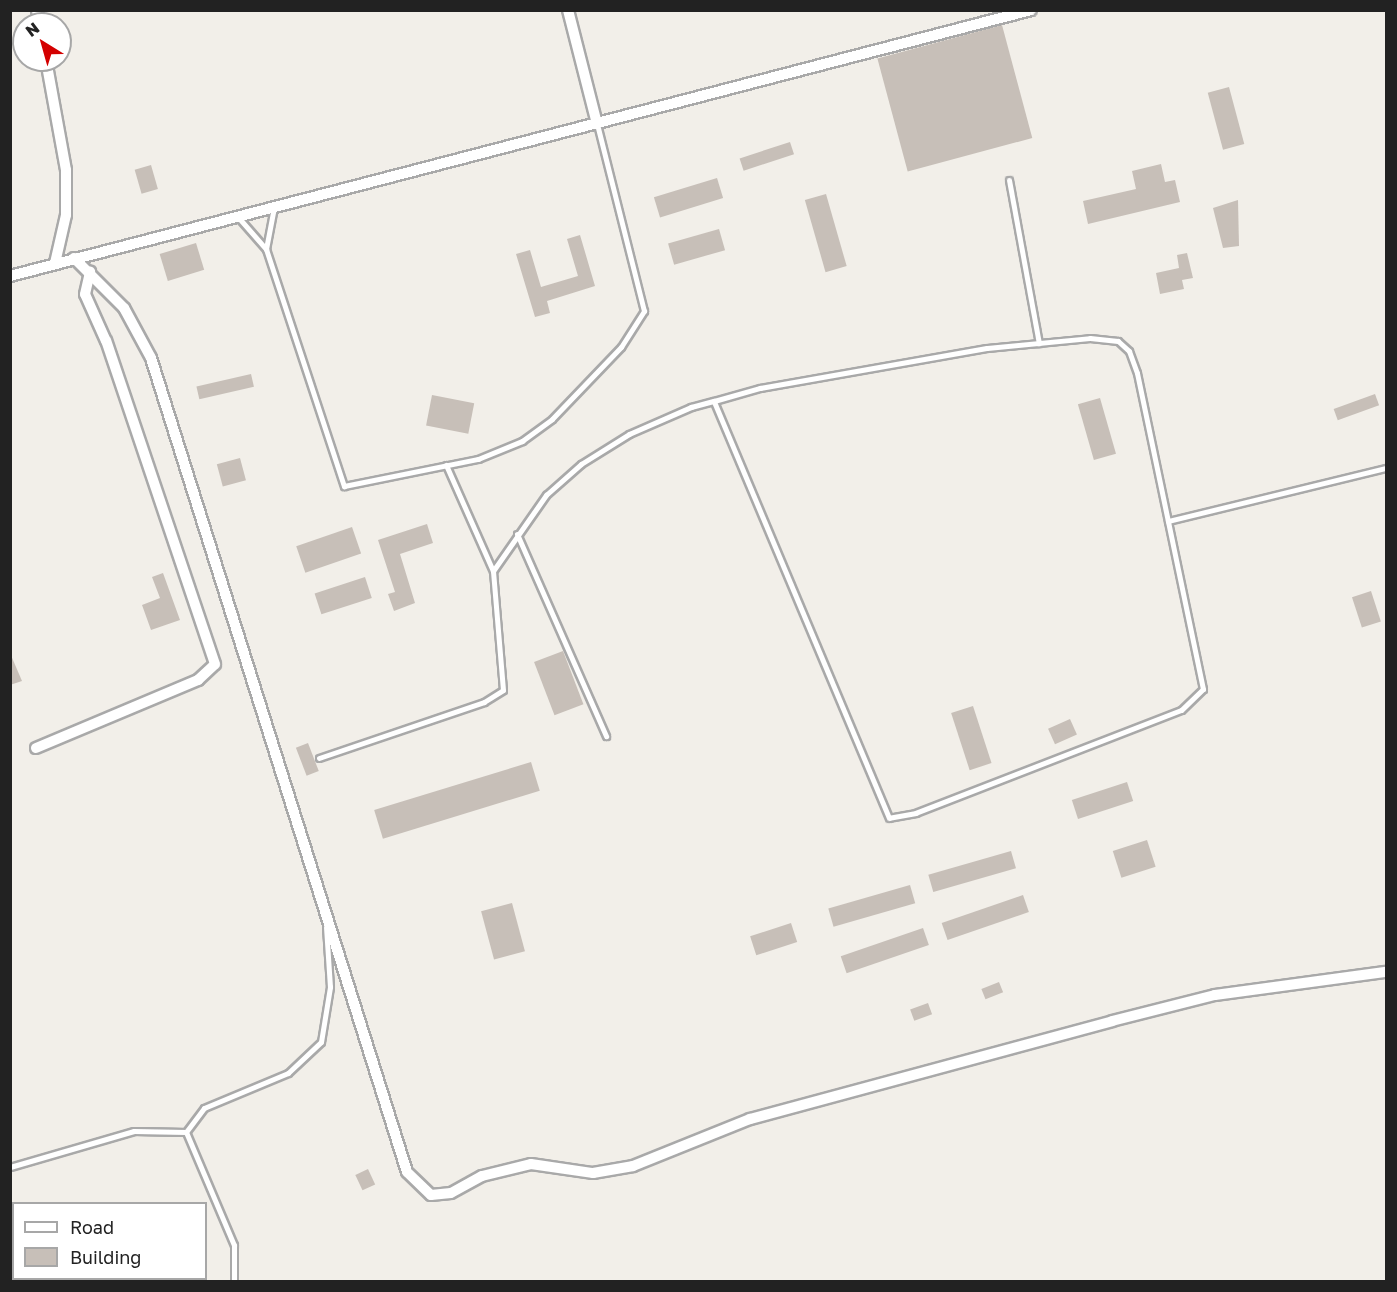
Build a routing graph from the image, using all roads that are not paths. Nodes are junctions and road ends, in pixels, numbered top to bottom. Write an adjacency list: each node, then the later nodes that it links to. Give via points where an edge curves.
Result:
1 (568, 10): 4 (street)
2 (1031, 10): 4 (street)
3 (48, 72): 10 (street, via 66,170 66,215)
4 (596, 120): 6 (street); 15 (lane, via 644,303 640,319 552,419 502,451)
5 (1009, 180): 13 (lane)
6 (274, 206): 7 (street); 8 (lane)
7 (237, 216): 8 (lane); 9 (street)
8 (266, 249): 15 (lane, via 341,484 351,488)
9 (74, 258): 10 (street); 11 (street)
10 (55, 263): 12 (street)
11 (90, 272): 21 (street, via 85,294 106,341 215,664 198,680); 23 (street, via 134,321 159,378)
12 (10, 276)
13 (1039, 343): 14 (lane, via 864,368); 17 (lane, via 1090,338 1118,341 1130,351)
14 (714, 401): 17 (lane, via 889,818 916,813 1196,700 1202,678); 18 (lane, via 660,419 581,464 546,495)
15 (446, 465): 19 (lane)
16 (1386, 468): 17 (lane)
17 (1168, 521)
18 (517, 534): 19 (lane); 20 (lane)
19 (493, 571): 22 (lane, via 504,675 500,695)
20 (606, 736)
21 (36, 748)
22 (319, 758)
23 (326, 924): 24 (street, via 407,1172 420,1188 438,1196 482,1176 531,1164 593,1173 653,1161 750,1119 1215,995); 25 (lane, via 330,987 321,1042 288,1073 204,1108)
24 (1386, 972)
25 (186, 1132): 26 (lane, via 134,1131); 29 (lane, via 234,1245)
26 (10, 1167)
27 (10, 1277): 28 (lane)
28 (12, 1281)
29 (234, 1281)

